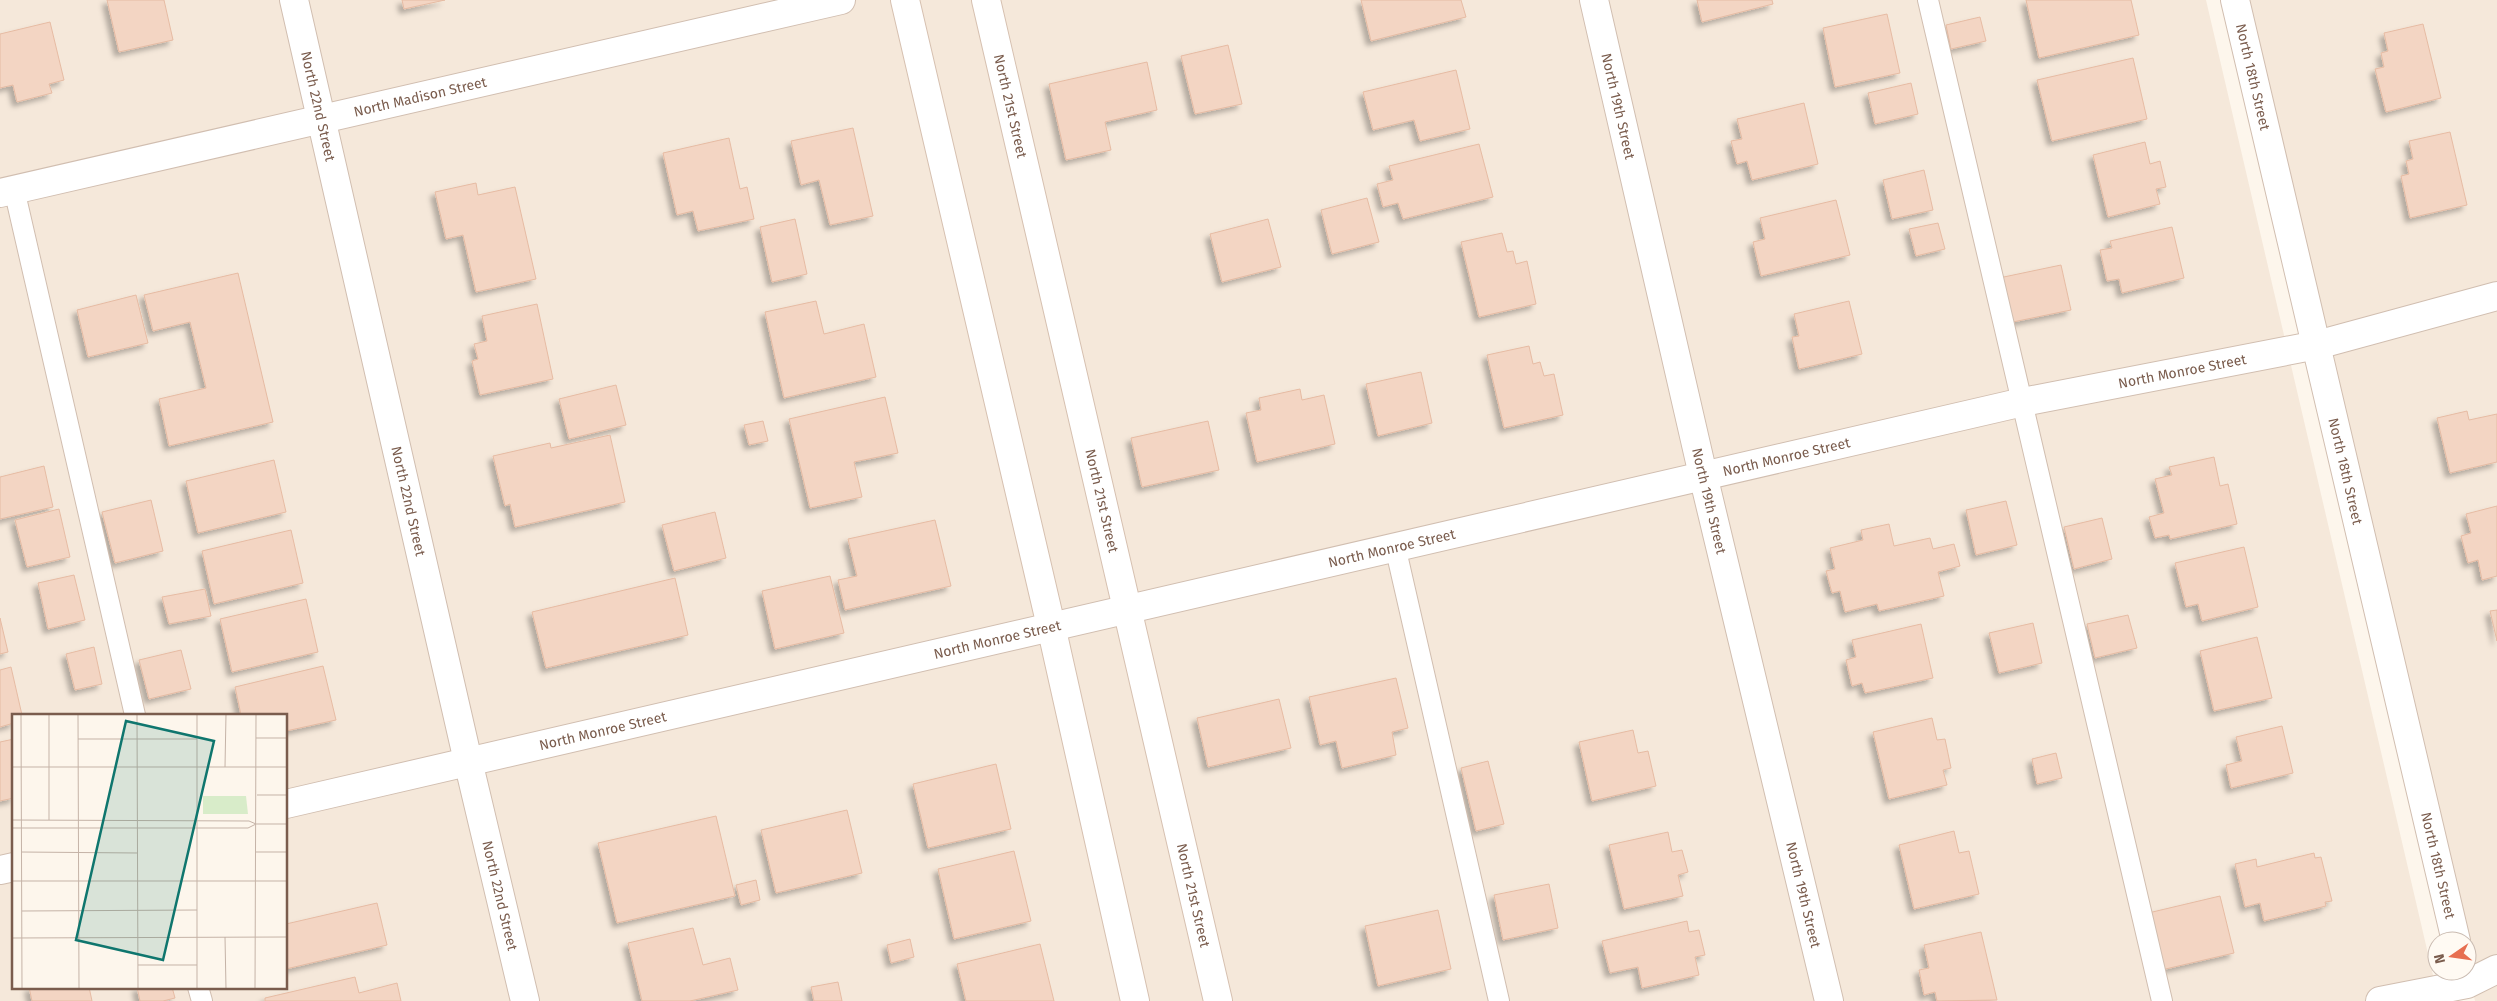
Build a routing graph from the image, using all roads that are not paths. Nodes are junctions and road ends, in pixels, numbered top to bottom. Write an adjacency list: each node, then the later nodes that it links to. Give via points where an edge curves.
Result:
1 (294, 0): 8 (street, North 22nd Street)
2 (841, 0): 8 (street, North Madison Street)
3 (905, 0): 16 (street)
4 (986, 0): 15 (street, North 21st Street)
5 (1594, 0): 13 (street, North 19th Street)
6 (1928, 0): 12 (lane)
7 (2235, 0): 11 (street, North 18th Street)
8 (322, 118): 9 (street, North Madison Street); 18 (street, North 22nd Street)
9 (7, 191): 17 (lane)
10 (2497, 296): 11 (street, North Monroe Street)
11 (2317, 345): 12 (street, North Monroe Street); 20 (street, North 18th Street)
12 (2022, 402): 13 (street, North Monroe Street); 30 (lane)
13 (1703, 475): 14 (street, North Monroe Street); 29 (street, North 19th Street)
14 (1395, 546): 15 (street, North Monroe Street); 28 (lane)
15 (1127, 609): 16 (street, North Monroe Street); 27 (street, North 21st Street)
16 (1051, 626): 18 (street, North Monroe Street); 26 (street)
17 (135, 714)
18 (468, 761): 19 (street, North Monroe Street); 25 (street, North 22nd Street)
19 (288, 804)
20 (2454, 931)
21 (2497, 968): 22 (street)
22 (2467, 985): 31 (street)
23 (198, 988): 24 (lane)
24 (202, 1001)
25 (525, 1001)
26 (1135, 1001)
27 (1218, 1001)
28 (1499, 1001)
29 (1829, 1001)
30 (2162, 1001)
31 (2380, 1001)

